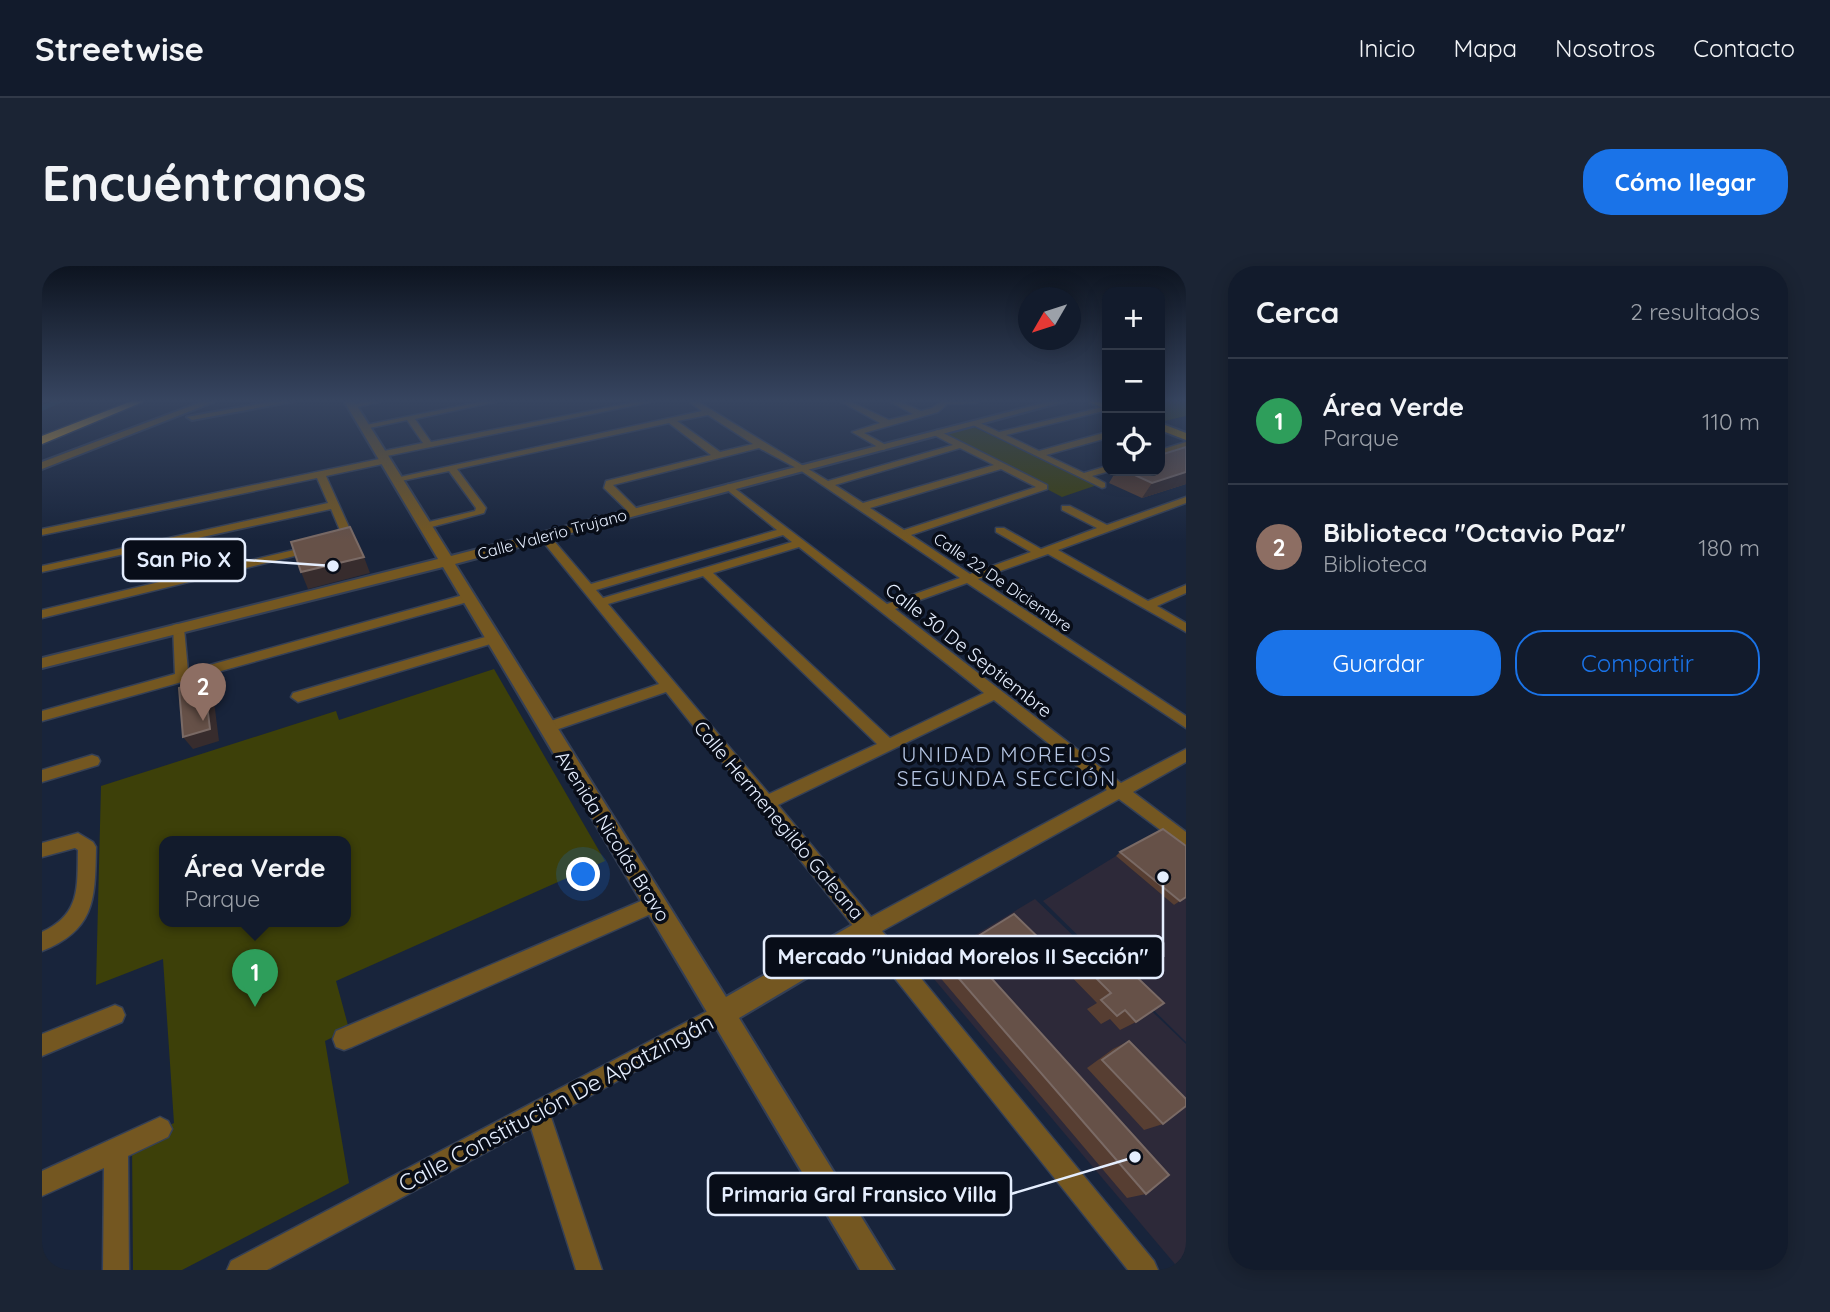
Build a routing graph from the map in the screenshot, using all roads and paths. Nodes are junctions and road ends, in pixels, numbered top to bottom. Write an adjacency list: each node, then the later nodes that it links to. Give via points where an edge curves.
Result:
1 (85, 448): 16 (street)
2 (377, 448): 15 (street, Avenida Nicolás Bravo)
3 (419, 448): 15 (street)
4 (507, 448): 18 (street)
5 (708, 448): 14 (street)
6 (749, 448): 14 (street)
7 (765, 448): 19 (street, Calle 22 De Diciembre)
8 (880, 448): 19 (street, Calle Valerio Trujano)
9 (952, 448): 24 (street)
10 (967, 448): 17 (street)
11 (1025, 448): 13 (street)
12 (1060, 448): 13 (street)
13 (1038, 454): 22 (street)
14 (719, 456): 31 (street, via 608,483)
15 (383, 458): 21 (street); 23 (street, Avenida Nicolás Bravo)
16 (42, 466)
17 (1002, 466): 29 (street); 37 (street, via 1044,487)
18 (451, 467): 23 (street); 32 (street, via 481,508 479,513)
19 (803, 468): 24 (street, Calle 22 De Diciembre); 26 (street, Calle Valerio Trujano)
20 (1102, 470): 22 (street)
21 (320, 474): 28 (street); 36 (street)
22 (1083, 476): 25 (street)
23 (396, 479): 32 (street, Avenida Nicolás Bravo)
24 (827, 484): 29 (street, Calle 22 De Diciembre)
25 (1102, 485)
26 (729, 488): 31 (street, Calle Valerio Trujano); 35 (street, Calle 30 De Septiembre)
27 (1186, 500): 33 (street)
28 (334, 505): 42 (street); 50 (street, via 348,537 343,541)
29 (861, 507): 37 (street, Calle 22 De Diciembre)
30 (1066, 508): 33 (street)
31 (635, 512): 38 (street, Calle Valerio Trujano)
32 (424, 526): 41 (street, Avenida Nicolás Bravo)
33 (1106, 529): 40 (street)
34 (1000, 530): 40 (street)
35 (785, 531): 39 (street, Calle 30 De Septiembre); 46 (street)
36 (42, 532)
37 (903, 534): 44 (street, Calle 22 De Diciembre)
38 (544, 536): 41 (street, Calle Valerio Trujano); 46 (street, Calle Hermenegildo Galeana)
39 (800, 543): 43 (street); 49 (street, Calle 30 De Septiembre)
40 (1044, 551): 44 (street); 48 (street)
41 (445, 562): 47 (street, Avenida Nicolás Bravo); 52 (street, Calle Valerio Trujano)
42 (42, 569)
43 (705, 571): 46 (street); 62 (street)
44 (969, 578): 49 (street); 60 (street, Calle 22 De Diciembre)
45 (1186, 589): 48 (street)
46 (593, 596): 56 (street, Calle Hermenegildo Galeana)
47 (467, 598): 53 (street, Avenida Nicolás Bravo); 55 (street)
48 (1147, 606): 51 (street)
49 (884, 609): 57 (street, Calle 30 De Septiembre)
50 (42, 614)
51 (1183, 623)
52 (178, 628): 54 (street, Calle Valerio Trujano); 55 (street)
53 (492, 639): 58 (street); 61 (street, Avenida Nicolás Bravo)
54 (42, 663)
55 (181, 678): 59 (street)
56 (667, 686): 61 (street); 67 (street, Calle Hermenegildo Galeana)
57 (995, 694): 62 (street); 66 (street, Calle 30 De Septiembre)
58 (298, 697)
59 (42, 716)
60 (1186, 723)
61 (547, 727): 70 (street, Avenida Nicolás Bravo)
62 (888, 745): 67 (street)
63 (1186, 755): 66 (street)
64 (92, 761): 65 (street)
65 (42, 776)
66 (1119, 791): 68 (street, Calle 30 De Septiembre); 71 (street)
67 (767, 803): 71 (street, Calle Hermenegildo Galeana)
68 (1186, 842)
69 (42, 850): 72 (street, via 78,840 87,848 85,907 68,928)
70 (655, 903): 73 (street, Avenida Nicolás Bravo); 75 (street)
71 (869, 928): 73 (street, Calle Constitución De Apatzingán); 85 (street, Calle Hermenegildo Galeana)
72 (42, 942)
73 (723, 1013): 77 (street, Calle Constitución De Apatzingán); 84 (street, Avenida Nicolás Bravo)
74 (115, 1015): 76 (street)
75 (344, 1039)
76 (42, 1045)
77 (538, 1114): 82 (street, Calle Constitución De Apatzingán); 83 (street)
78 (160, 1129): 79 (street)
79 (116, 1149): 80 (street); 81 (street)
80 (42, 1184)
81 (116, 1270)
82 (240, 1270)
83 (589, 1270)
84 (878, 1270)
85 (1145, 1270)

